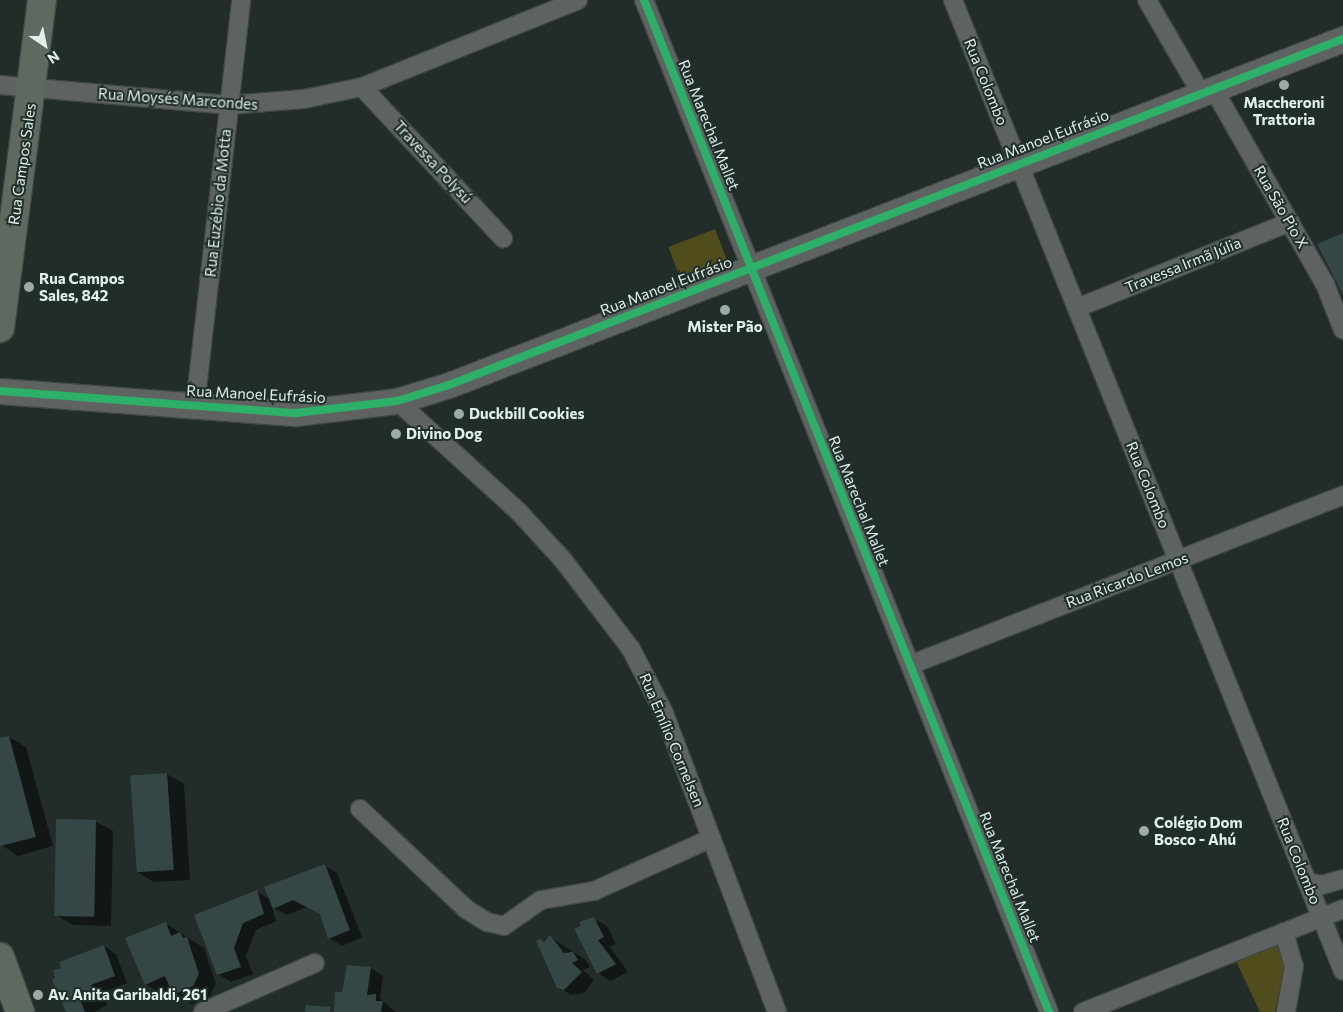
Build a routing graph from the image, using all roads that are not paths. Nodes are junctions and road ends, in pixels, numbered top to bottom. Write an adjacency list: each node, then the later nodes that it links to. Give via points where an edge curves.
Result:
1 (42, 0): 10 (main road, Rua Campos Sales)
2 (241, 0): 12 (street, Rua Euzébio da Motta)
3 (578, 0): 9 (street, Rua Moysés Marcondes)
4 (644, 0): 16 (street, Rua Marechal Mallet)
5 (954, 0): 13 (street, Rua Colombo)
6 (1146, 0): 11 (street, Rua São Pio X)
7 (1343, 39): 11 (street, Rua Manoel Eufrásio)
8 (0, 85): 10 (street, Rua Moysés Marcondes)
9 (362, 87): 12 (street, Rua Moysés Marcondes, via 286,102); 15 (street, Travessa Polysú)
10 (32, 88): 12 (street, Rua Moysés Marcondes); 18 (main road, Rua Campos Sales)
11 (1207, 91): 13 (street, Rua Manoel Eufrásio); 14 (street, Rua São Pio X)
12 (229, 105): 22 (street, Rua Euzébio da Motta)
13 (1019, 164): 16 (street, Rua Manoel Eufrásio); 17 (street, Rua Colombo)
14 (1290, 222): 17 (street, Travessa Irmã Júlia); 19 (street, Rua São Pio X, via 1325,284)
15 (503, 238)
16 (751, 268): 21 (street, Rua Manoel Eufrásio); 25 (street, Rua Marechal Mallet)
17 (1077, 308): 24 (street, Rua Colombo)
18 (0, 328)
19 (1343, 330)
20 (0, 391): 22 (street, Rua Manoel Eufrásio)
21 (397, 401): 22 (street, Rua Manoel Eufrásio, via 319,413); 27 (street, Rua Emílio Cornelsen, via 518,511 602,609 649,681)
22 (195, 406)
23 (1343, 495): 24 (street, Rua Ricardo Lemos)
24 (1178, 560): 25 (street, Rua Ricardo Lemos); 29 (street, Rua Colombo)
25 (910, 665): 39 (street, Rua Marechal Mallet)
26 (360, 809): 27 (street, via 466,909 487,922 504,926 541,900 594,891)
27 (712, 838): 38 (street, Rua Emílio Cornelsen)
28 (1343, 879): 29 (street, via 1322,885)
29 (1307, 882): 31 (street, Rua Colombo)
30 (1343, 909): 31 (street)
31 (1322, 918): 32 (street); 35 (street, Rua Colombo)
32 (1284, 932): 40 (street); 41 (street, via 1294,966)
33 (0, 957): 36 (main road)
34 (315, 963): 37 (street)
35 (1343, 970)
36 (20, 1012)
37 (203, 1012)
38 (777, 1012)
39 (1049, 1012)
40 (1083, 1012)
41 (1286, 1012)

